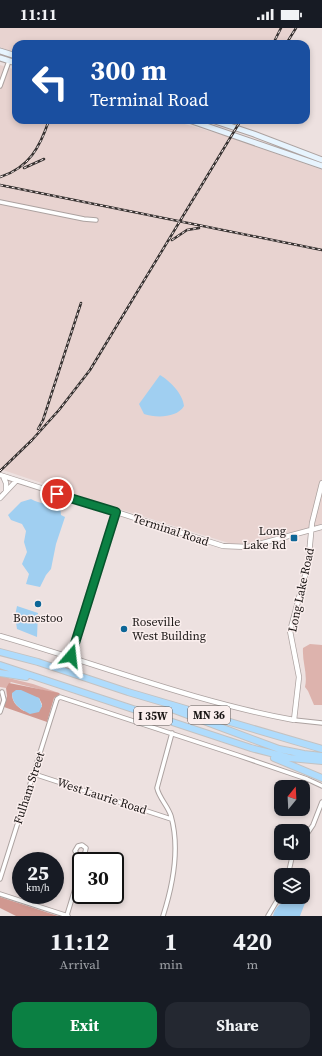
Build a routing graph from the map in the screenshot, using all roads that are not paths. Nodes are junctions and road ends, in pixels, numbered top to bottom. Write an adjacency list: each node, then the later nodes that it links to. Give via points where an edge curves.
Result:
1 (0, 51): 2 (main road)
2 (12, 55)
3 (0, 58): 4 (main road)
4 (8, 61): 5 (main road); 6 (street)
5 (12, 62)
6 (0, 86)
7 (201, 124): 9 (main road)
8 (224, 124): 9 (main road, via 254,134)
9 (295, 154): 10 (main road); 11 (main road)
10 (322, 160)
11 (322, 166)
12 (0, 202): 13 (street)
13 (96, 220)
14 (1, 475): 15 (street, Terminal Road); 17 (street, via 6,483)
15 (16, 480): 17 (street); 19 (street, Terminal Road)
16 (322, 483): 21 (street, Long Lake Road)
17 (6, 491): 18 (street)
18 (0, 498)
19 (116, 512): 21 (street, Terminal Road, via 214,544 231,547 253,546); 24 (street)
20 (322, 527): 21 (street, Terminal Road)
21 (311, 530): 31 (street, Long Lake Road, via 308,565 290,631 300,676)
22 (0, 636): 24 (street)
23 (0, 652): 29 (highway, I 35W)
24 (71, 656): 31 (street, via 210,701)
25 (0, 665): 27 (highway, I 35W)
26 (0, 673): 27 (highway)
27 (55, 684): 34 (highway, I 35W)
28 (2, 692): 30 (street, via 4,700)
29 (128, 692): 35 (highway, MN 36); 36 (highway, I 35W, via 279,749)
30 (0, 712)
31 (294, 720): 32 (street)
32 (322, 723)
33 (172, 733): 39 (street, Fulham Street, via 62,697 58,698); 42 (street); 44 (street, via 157,788)
34 (250, 748): 37 (highway, I 35W, via 290,758); 38 (highway)
35 (322, 749)
36 (322, 756)
37 (322, 761)
38 (286, 762): 40 (highway); 41 (highway)
39 (34, 774): 44 (street, West Laurie Road); 46 (street, Fulham Street)
40 (322, 774)
41 (322, 778)
42 (322, 786)
43 (322, 802): 45 (street)
44 (171, 818): 51 (street, via 174,838 173,876)
45 (310, 830)
46 (0, 879)
47 (0, 894): 50 (street)
48 (72, 899): 50 (street)
49 (275, 904): 52 (street)
50 (67, 916)
51 (163, 916)
52 (268, 916)

